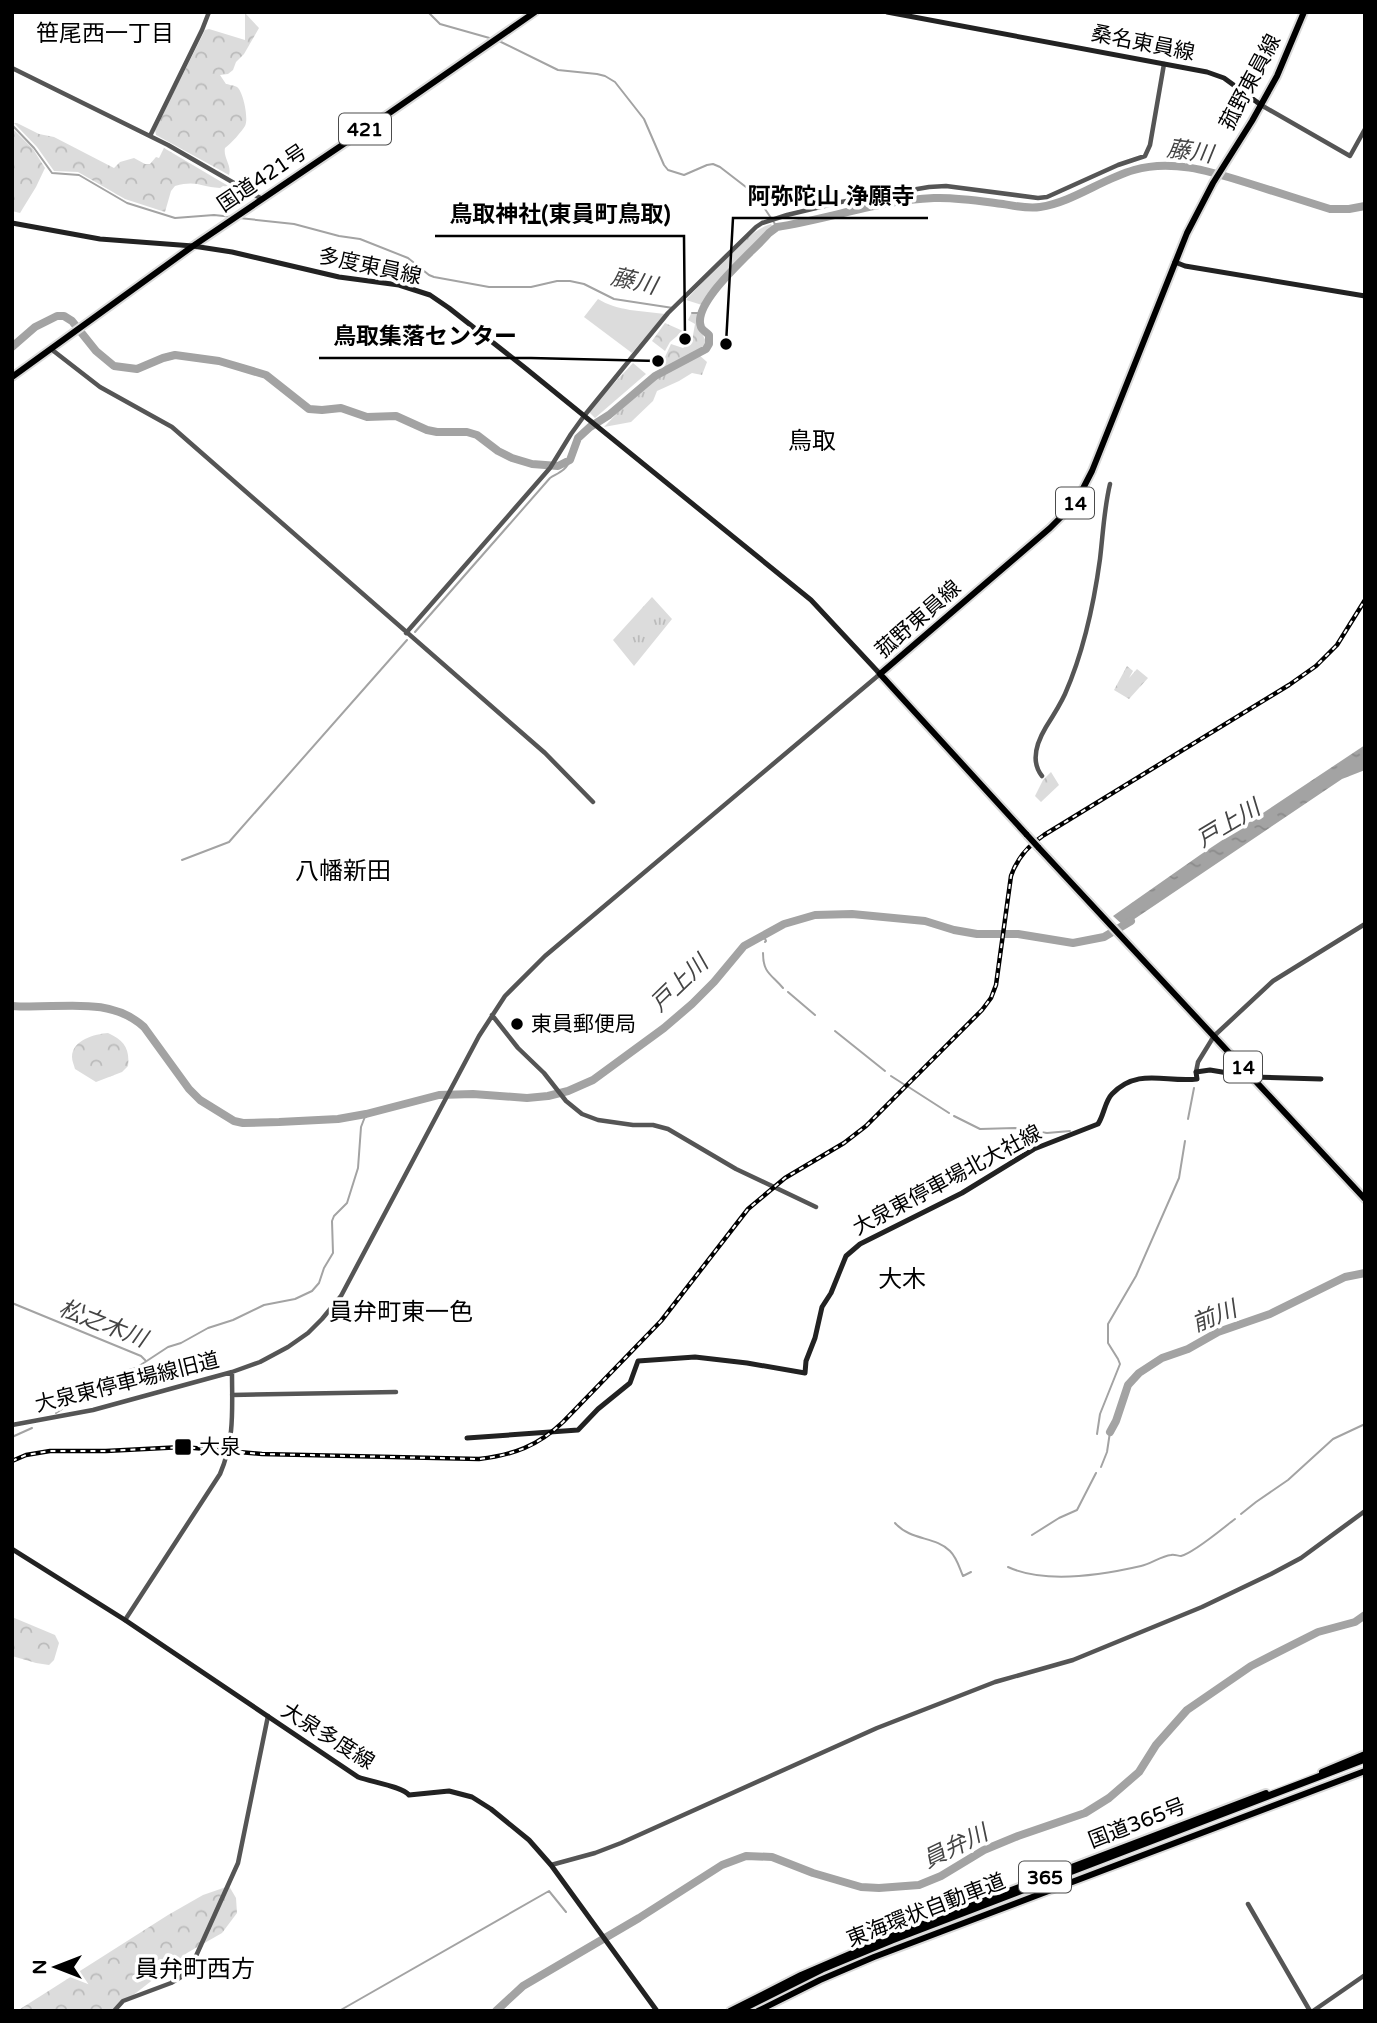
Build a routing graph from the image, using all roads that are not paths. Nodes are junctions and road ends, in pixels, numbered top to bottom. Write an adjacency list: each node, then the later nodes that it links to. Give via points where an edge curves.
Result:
1 (208, 12): 9 (street)
2 (535, 12): 10 (main road, 国道421号 / 421)
3 (887, 12): 5 (main road, 桑名東員線)
4 (1304, 12): 7 (main road, 菰野東員線 / 14)
5 (1164, 64): 7 (main road, 桑名東員線, via 1224,78); 17 (street, via 1145,156 1047,197 937,186 841,202 762,223 671,311)
6 (12, 68): 9 (street)
7 (1261, 105): 8 (street, via 1350,156); 13 (main road, 菰野東員線 / 14, via 1198,210)
8 (1365, 129)
9 (150, 136): 10 (street)
10 (262, 199): 12 (main road, 国道421号 / 421)
11 (12, 223): 12 (main road, 多度東員線, via 100,239)
12 (192, 246): 15 (main road, 国道421号 / 421); 17 (main road, 多度東員線, via 418,290 449,307)
13 (1175, 262): 14 (main road); 20 (main road, 菰野東員線 / 14, via 1076,502)
14 (1365, 296)
15 (51, 349): 16 (main road, 国道421号 / 421); 19 (street, via 100,387 172,427)
16 (12, 377)
17 (586, 418): 19 (street, via 552,466); 20 (main road, 多度東員線, via 811,600)
18 (1110, 484): 21 (street, via 1094,596 1073,674 1037,746 1035,761)
19 (406, 633): 22 (street, via 545,753)
20 (880, 674): 24 (street, via 545,956); 25 (main road, 菰野東員線 / 14, bridge)
21 (1042, 776)
22 (593, 802)
23 (1365, 925): 25 (street, via 1281,975)
24 (492, 1015): 30 (street, via 566,1101 593,1119 676,1132 736,1169); 31 (street, via 341,1296 308,1333 288,1347)
25 (1214, 1036): 26 (street); 27 (main road, 菰野東員線 / 14)
26 (1196, 1072): 27 (main road, 大泉東停車場北大社線); 35 (main road, 大泉東停車場北大社線, via 1197,1079 1135,1079 1110,1095 1098,1124 1034,1149 962,1193 853,1249 820,1313 805,1373 695,1357 638,1361 629,1383 578,1430)
27 (1251, 1077): 28 (main road, 大泉東停車場北大社線); 29 (main road, 菰野東員線 / 14)
28 (1321, 1079)
29 (1365, 1199)
30 (816, 1207)
31 (232, 1371): 33 (street, 大泉東停車場線旧道); 34 (street, 大泉東停車場線旧道, via 93,1410)
32 (396, 1392): 33 (street, 大泉東停車場線旧道)
33 (232, 1395): 38 (street, via 231,1440 219,1474)
34 (12, 1425)
35 (467, 1437)
36 (1365, 1511): 42 (street, via 1301,1558 1202,1607 1073,1660 924,1709 621,1843)
37 (12, 1549): 38 (main road, 大泉多度線)
38 (125, 1620): 39 (main road, 大泉多度線)
39 (268, 1716): 42 (main road, 大泉多度線, via 358,1777 401,1788 409,1795 449,1791 472,1797 529,1840); 45 (street, via 238,1863 196,1956 181,1977 123,2001)
40 (1365, 1757): 47 (main road, 国道365号 / 365, via 901,1932); 48 (highway, 東海環状自動車道, via 822,1969)
41 (1365, 1771): 49 (main road, 国道365号 / 365, via 874,1957)
42 (551, 1865): 46 (main road, 大泉多度線)
43 (1248, 1904): 50 (street)
44 (1365, 1975): 50 (street)
45 (114, 2011)
46 (657, 2011)
47 (730, 2011)
48 (738, 2011)
49 (758, 2011)
50 (1312, 2011)

